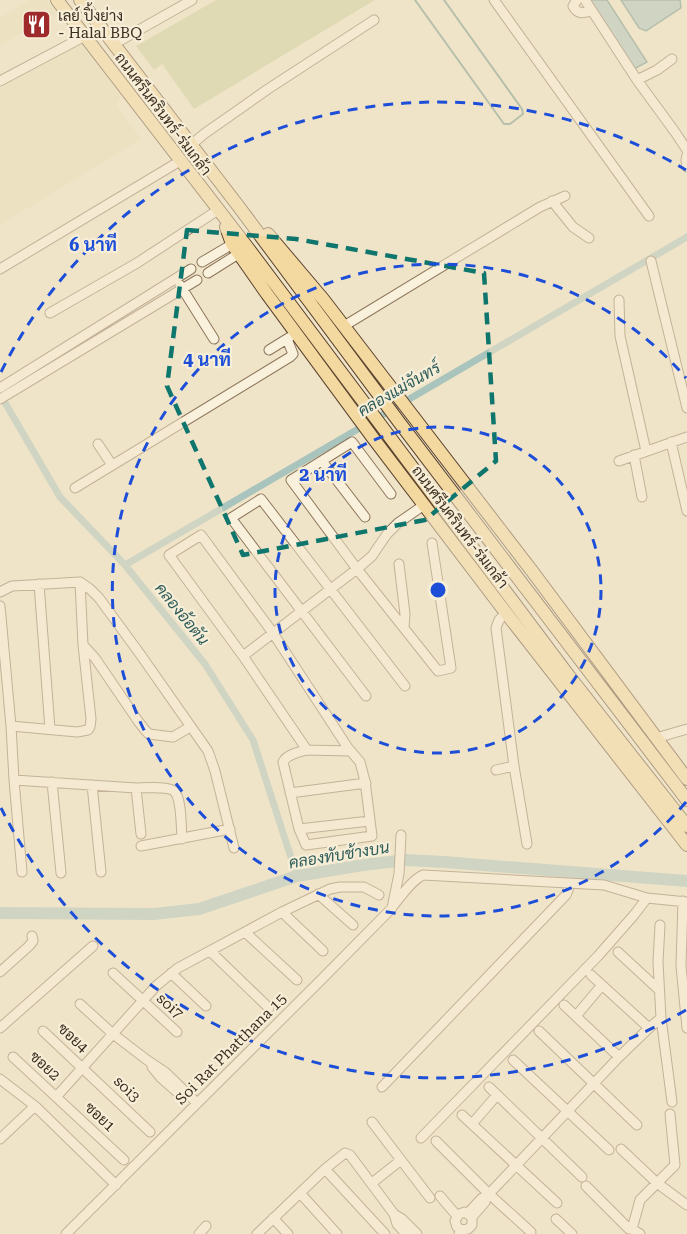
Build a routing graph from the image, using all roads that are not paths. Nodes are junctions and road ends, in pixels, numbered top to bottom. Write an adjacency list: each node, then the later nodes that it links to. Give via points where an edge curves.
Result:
1 (57, 0): 9 (main road, ถนนศรีนครินทร์-ร่มเกล้า)
2 (80, 0): 10 (main road, ถนนศรีนครินทร์-ร่มเกล้า)
3 (192, 0): 10 (street)
4 (494, 0): 22 (street)
5 (577, 0): 7 (street, via 573,6 578,13)
6 (585, 0): 7 (street)
7 (591, 11): 12 (street)
8 (374, 20): 14 (street)
9 (85, 36): 13 (street); 16 (main road, ถนนศรีนครินทร์-ร่มเกล้า)
10 (114, 44): 14 (main road, ถนนศรีนครินทร์-ร่มเกล้า)
11 (672, 59): 12 (street)
12 (637, 80): 15 (street)
13 (0, 81)
14 (191, 146): 20 (main road, ถนนศรีนครินทร์-ร่มเกล้า)
15 (687, 152): 17 (street)
16 (180, 161): 21 (main road, ถนนศรีนครินทร์-ร่มเกล้า); 29 (street)
17 (687, 167)
18 (565, 196): 19 (street)
19 (552, 201): 23 (street, via 573,227); 37 (street)
20 (239, 207): 37 (main road, ถนนศรีนครินทร์-ร่มเกล้า, via 275,242); 79 (main road, ถนนศรีนครินทร์-ร่มเกล้า)
21 (220, 214): 24 (main road, ถนนศรีนครินทร์-ร่มเกล้า, via 227,233); 25 (street)
22 (649, 216)
23 (589, 238)
24 (240, 246): 28 (street); 31 (street); 38 (main road, ถนนศรีนครินทร์-ร่มเกล้า); 80 (main road, ถนนศรีนครินทร์-ร่มเกล้า, via 365,404)
25 (162, 247): 26 (street); 36 (street)
26 (168, 256)
27 (651, 261): 46 (street)
28 (202, 262)
29 (0, 269)
30 (191, 269): 32 (street)
31 (208, 273)
32 (176, 278): 34 (street); 42 (street)
33 (197, 279): 34 (street)
34 (182, 289): 39 (street); 42 (street)
35 (619, 300): 45 (street, via 620,336)
36 (50, 313)
37 (344, 326): 64 (main road, ถนนศรีนครินทร์-ร่มเกล้า)
38 (291, 336): 41 (street); 54 (street, via 290,357); 58 (main road, ถนนศรีนครินทร์-ร่มเกล้า, via 354,411)
39 (214, 339)
40 (617, 344): 45 (street)
41 (269, 350)
42 (34, 373): 43 (street); 44 (street)
43 (0, 388)
44 (0, 399)
45 (631, 402): 50 (street)
46 (687, 408)
47 (687, 437): 48 (street)
48 (671, 442): 50 (street); 59 (street)
49 (98, 444): 54 (street)
50 (646, 451): 51 (street)
51 (634, 456): 53 (street); 57 (street)
52 (322, 461): 56 (street, via 352,442); 60 (street); 63 (street, via 291,480)
53 (619, 461)
54 (112, 465): 55 (street)
55 (75, 488)
56 (391, 494)
57 (642, 497)
58 (424, 505): 63 (street, via 398,523); 71 (main road, ถนนศรีนครินทร์-ร่มเกล้า)
59 (687, 512)
60 (365, 517)
61 (432, 543): 75 (street, via 451,668 438,671)
62 (399, 564): 75 (street)
63 (357, 569): 69 (street); 75 (street)
64 (532, 571): 79 (main road); 87 (main road, ถนนศรีนครินทร์-ร่มเกล้า)
65 (0, 581): 68 (street)
66 (80, 582): 67 (street); 77 (street); 84 (street, via 99,598)
67 (39, 584): 68 (street); 85 (street)
68 (12, 586): 70 (street)
69 (330, 590): 73 (street); 73 (street, via 261,499 231,518); 81 (street)
70 (0, 591)
71 (496, 599): 74 (main road, ถนนศรีนครินทร์-ร่มเกล้า); 80 (main road)
72 (0, 608): 83 (street)
73 (302, 611): 76 (street); 82 (street)
74 (506, 613): 90 (street, via 496,628); 105 (main road, ถนนศรีนครินทร์-ร่มเกล้า)
75 (404, 627)
76 (273, 633): 78 (street); 78 (street, via 201,535 169,555); 89 (street)
77 (83, 645): 84 (street, via 149,734 173,737); 85 (street, via 90,727 83,731)
78 (243, 656): 88 (street)
79 (591, 675): 99 (main road, ถนนศรีนครินทร์-ร่มเกล้า)
80 (569, 676): 105 (main road, ถนนศรีนครินทร์-ร่มเกล้า, via 666,800)
81 (405, 686)
82 (366, 696)
83 (10, 726): 85 (street); 93 (street)
84 (190, 727): 101 (street, via 212,759)
85 (50, 729)
86 (687, 729): 87 (street)
87 (656, 738): 92 (main road, ถนนศรีนครินทร์-ร่มเกล้า)
88 (307, 750): 89 (street); 98 (street, via 283,760)
89 (351, 751): 95 (street, via 360,762)
90 (514, 766): 91 (street); 107 (street)
91 (496, 770)
92 (687, 778)
93 (14, 780): 94 (street); 110 (street)
94 (52, 782): 96 (street); 112 (street)
95 (366, 783): 98 (street); 100 (street)
96 (92, 785): 97 (street); 111 (street)
97 (136, 788): 103 (street); 106 (street, via 174,791)
98 (290, 793): 102 (street)
99 (687, 800)
100 (370, 821): 102 (street); 102 (street, via 372,836 306,845)
101 (230, 829): 106 (street); 109 (street)
102 (299, 829)
103 (141, 834)
104 (401, 835): 118 (street)
105 (685, 836)
106 (182, 839): 108 (street)
107 (527, 844)
108 (141, 846)
109 (234, 848)
110 (22, 872)
111 (101, 872)
112 (61, 873)
113 (569, 884): 116 (street, via 604,885); 118 (street, Soi Rat Phatthana 15, via 423,875); 155 (street, via 566,895)
114 (318, 894): 115 (street, via 357,886); 119 (street); 121 (street)
115 (379, 895)
116 (647, 898): 117 (street); 169 (street, via 598,956)
117 (685, 901): 144 (street, via 681,966)
118 (392, 908): 160 (street, Soi Rat Phatthana 15)
119 (282, 912): 122 (street); 125 (street)
120 (660, 925): 134 (street)
121 (353, 926)
122 (246, 933): 126 (street); 132 (street)
123 (32, 936): 128 (street, via 29,946)
124 (93, 946): 142 (street)
125 (323, 951)
126 (211, 952): 130 (street); 139 (street)
127 (618, 952): 134 (street)
128 (0, 972)
129 (113, 973): 135 (street, soi7)
130 (171, 973): 135 (street); 137 (street)
131 (591, 975): 133 (street)
132 (297, 980)
133 (602, 985): 140 (street); 143 (street)
134 (660, 990): 141 (street)
135 (142, 1001): 147 (street, soi7); 148 (street)
136 (80, 1004): 148 (street)
137 (206, 1005)
138 (564, 1005): 140 (street)
139 (269, 1008)
140 (576, 1016): 150 (street)
141 (661, 1018): 143 (street); 159 (street)
142 (0, 1028)
143 (649, 1028): 150 (street)
144 (687, 1028)
145 (44, 1031): 152 (street, ซอย4)
146 (539, 1031): 154 (street)
147 (177, 1032)
148 (113, 1034): 152 (street); 160 (street)
149 (13, 1057): 158 (street, ซอย2)
150 (619, 1057): 154 (street)
151 (513, 1060): 162 (street)
152 (82, 1067): 158 (street); 168 (street, soi3)
153 (0, 1079): 161 (street)
154 (594, 1084): 162 (street); 167 (street)
155 (382, 1087)
156 (489, 1087): 157 (street)
157 (497, 1095): 166 (street); 170 (street)
158 (56, 1097): 175 (street, ซอย1)
159 (672, 1102)
160 (195, 1105): 181 (street, Soi Rat Phatthana 15)
161 (35, 1106): 171 (street); 181 (street)
162 (568, 1111): 170 (street); 174 (street)
163 (670, 1114): 180 (street, via 675,1165)
164 (462, 1115): 166 (street)
165 (372, 1122): 176 (street)
166 (472, 1124): 177 (street)
167 (637, 1125)
168 (150, 1132)
169 (421, 1138)
170 (542, 1138): 177 (street); 192 (street)
171 (0, 1139)
172 (436, 1141): 183 (street)
173 (621, 1149): 180 (street)
174 (609, 1150)
175 (124, 1160)
176 (401, 1160): 179 (street); 191 (street)
177 (516, 1166): 183 (street); 184 (street)
178 (326, 1169): 179 (street, via 347,1154); 182 (street); 199 (street)
179 (372, 1183): 186 (street)
180 (657, 1183): 185 (street); 192 (street, via 640,1200)
181 (116, 1185): 194 (street, Soi Rat Phatthana 15)
182 (300, 1193): 188 (street); 198 (street)
183 (488, 1196): 187 (street); 193 (street)
184 (557, 1203)
185 (687, 1205)
186 (394, 1214): 200 (street); 201 (street)
187 (470, 1215): 191 (street, via 473,1222); 191 (street, via 462,1213)
188 (273, 1218): 196 (street); 197 (street)
189 (556, 1219): 203 (street)
190 (206, 1226): 195 (street)
191 (464, 1228): 202 (street)
192 (632, 1231)
193 (531, 1232)
194 (66, 1234)
195 (199, 1234)
196 (257, 1234)
197 (288, 1234)
198 (337, 1234)
199 (385, 1234)
200 (406, 1234)
201 (417, 1234)
202 (448, 1234)
203 (572, 1234)

